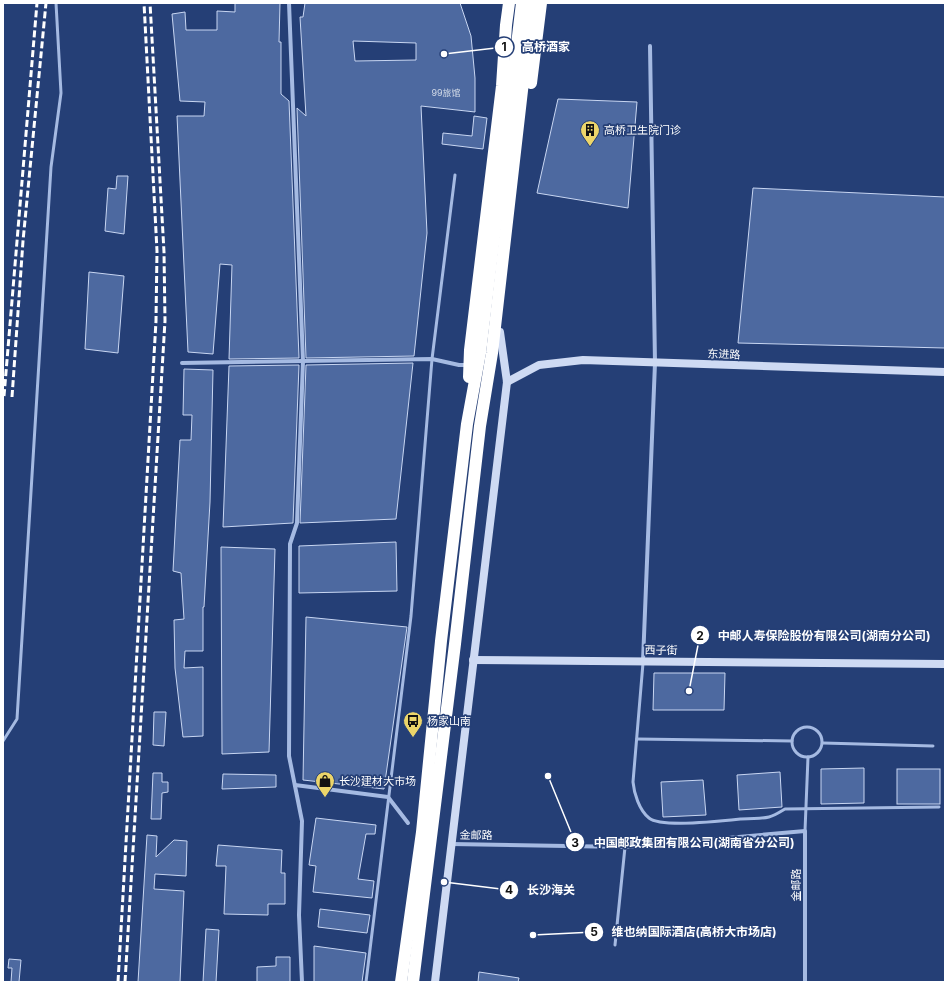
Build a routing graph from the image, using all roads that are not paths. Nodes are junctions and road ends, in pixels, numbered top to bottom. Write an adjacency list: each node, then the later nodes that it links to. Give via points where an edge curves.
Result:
1 (56, 3): 24 (lane, via 61,93 51,167 17,719)
2 (289, 3): 12 (street)
3 (508, 3): 15 (highway, via 502,86)
4 (522, 3): 10 (highway)
5 (532, 3): 10 (highway)
6 (541, 3): 9 (highway)
7 (650, 46): 14 (street)
8 (456, 174): 11 (lane)
9 (500, 332): 17 (street); 19 (highway)
10 (486, 353): 18 (highway); 19 (highway)
11 (432, 359): 12 (street); 15 (street); 30 (lane, via 411,616)
12 (303, 361): 13 (street); 29 (street, via 297,523 290,544 289,756)
13 (182, 363)
14 (655, 363): 16 (street, 东进路); 17 (street, 东进路, via 584,360 539,365); 21 (street)
15 (470, 365): 18 (highway)
16 (945, 372)
17 (507, 382): 20 (street)
18 (467, 424): 40 (highway, via 441,641 422,832)
19 (480, 426): 41 (highway)
20 (473, 660): 21 (street, 西子街); 35 (street)
21 (643, 661): 22 (street, 西子街); 23 (lane)
22 (945, 664)
23 (637, 739): 25 (lane); 32 (lane, via 634,790 643,811 650,819 669,823 690,823 769,817 785,809)
24 (3, 741)
25 (792, 741): 26 (lane, via 799,729 808,727 817,730); 28 (lane, via 795,751)
26 (823, 743): 27 (lane); 28 (lane, via 820,751)
27 (933, 746)
28 (808, 757): 32 (lane)
29 (294, 785): 30 (street); 38 (street, via 302,821 299,915)
30 (388, 798): 33 (street); 39 (lane)
31 (939, 807): 32 (lane)
32 (806, 809): 34 (lane)
33 (408, 823)
34 (805, 831): 36 (street, 金邮路); 43 (street, 金邮路)
35 (450, 844): 36 (street, 金邮路); 42 (street)
36 (625, 847): 37 (lane)
37 (615, 945)
38 (302, 982)
39 (366, 982)
40 (401, 982)
41 (413, 982)
42 (435, 982)
43 (804, 982)

